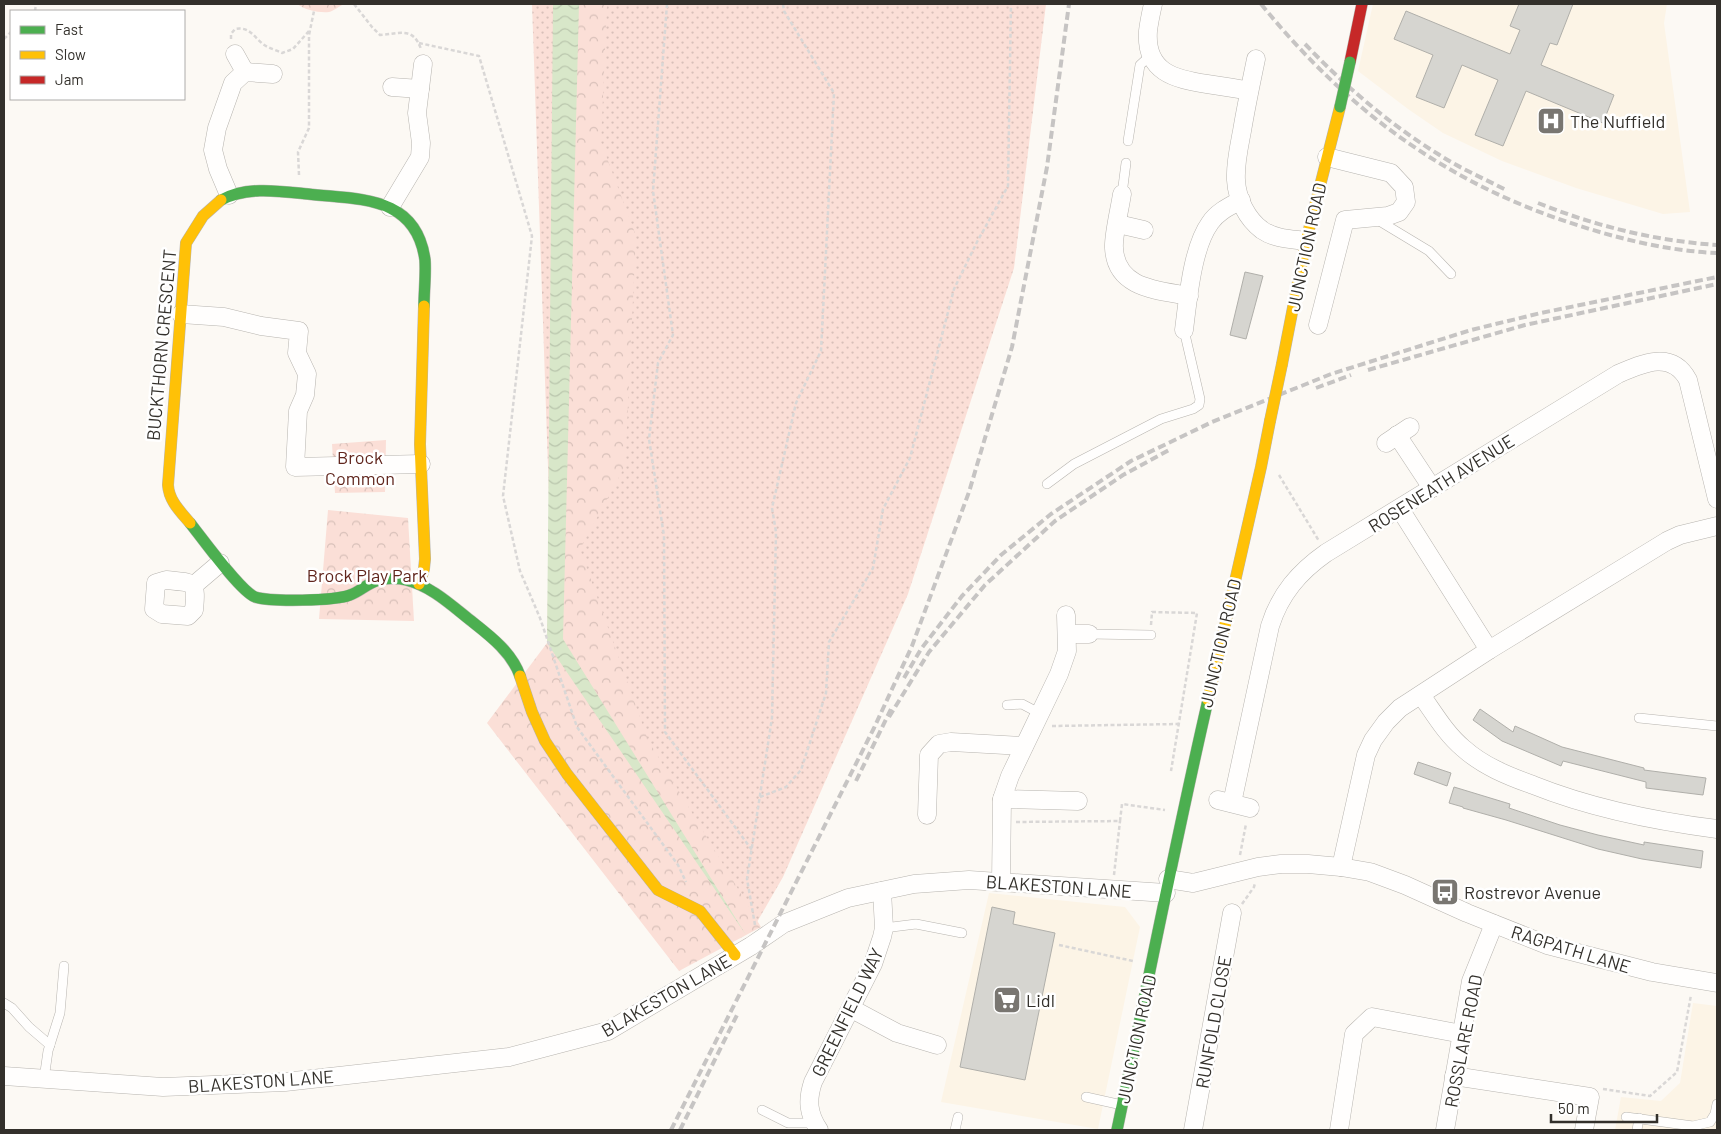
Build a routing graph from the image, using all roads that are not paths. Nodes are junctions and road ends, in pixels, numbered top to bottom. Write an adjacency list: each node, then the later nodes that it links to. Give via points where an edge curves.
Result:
1 (1153, 4): 4 (street, via 1148,32)
2 (1362, 4): 13 (street, JUNCTION ROAD, bridge, via 1340,108)
3 (235, 54): 7 (street)
4 (1151, 54): 11 (street, via 1167,74 1181,80); 12 (lane, via 1140,65)
5 (1256, 59): 11 (street)
6 (423, 64): 10 (street)
7 (245, 72): 8 (street); 16 (street, via 233,83 213,150)
8 (273, 74)
9 (392, 87): 10 (street)
10 (420, 89): 18 (street, via 417,113 420,157)
11 (1249, 90): 17 (street, via 1237,159 1236,181)
12 (1128, 142)
13 (1326, 156): 19 (street, JUNCTION ROAD, via 1391,174 1404,187 1406,202 1399,212); 22 (street, JUNCTION ROAD)
14 (1126, 162): 15 (lane)
15 (1122, 194): 20 (street)
16 (228, 195): 18 (street, BUCKTHORN CRESCENT, via 250,191 298,194 364,199); 25 (street, BUCKTHORN CRESCENT, via 198,221 186,243)
17 (1241, 200): 22 (street, via 1244,210 1262,230 1274,236); 24 (street, via 1227,207 1207,227 1198,245)
18 (390, 207): 29 (street, BUCKTHORN CRESCENT, via 410,225 424,249)
19 (1374, 218): 23 (lane, via 1429,251); 26 (street, JUNCTION ROAD, via 1345,220)
20 (1118, 224): 21 (street); 24 (street, via 1114,248 1118,265 1129,280 1147,289)
21 (1144, 230)
22 (1306, 241): 56 (street, JUNCTION ROAD, bridge, via 1261,468)
23 (1451, 274)
24 (1189, 296): 27 (street)
25 (181, 314): 29 (street, via 224,317 299,331 298,353 307,374 305,395 298,410 296,467); 35 (street, BUCKTHORN CRESCENT, via 169,497)
26 (1318, 325)
27 (1184, 330): 30 (lane, via 1199,405 1161,419 1074,464)
28 (1398, 435): 31 (street)
29 (421, 464): 36 (street, BUCKTHORN CRESCENT, via 425,559)
30 (1047, 484)
31 (1432, 488): 32 (street, ROSENEATH AVENUE, via 1618,374 1637,366 1667,362 1675,364 1688,380); 33 (street, ROSENEATH AVENUE)
32 (1717, 499)
33 (1400, 509): 42 (street); 51 (street, ROSENEATH AVENUE, via 1326,553 1297,577 1281,600 1275,612 1225,802)
34 (1717, 526): 42 (street, via 1667,541)
35 (220, 563): 36 (street, BUCKTHORN CRESCENT, via 243,588 265,600 338,598 351,595 377,580 389,578); 37 (street)
36 (419, 584): 62 (street, BUCKTHORN CRESCENT, via 492,637 516,664 545,741 567,774 658,890 700,911)
37 (193, 586)
38 (1066, 615): 39 (street)
39 (1067, 634): 40 (street); 46 (street, via 1067,651 1062,666)
40 (1088, 634): 41 (lane)
41 (1151, 634)
42 (1489, 650): 43 (street)
43 (1421, 695): 53 (street, via 1462,747 1478,760 1511,777 1597,807); 54 (street, via 1400,708 1386,722 1366,755)
44 (1007, 705): 46 (lane, via 1022,704)
45 (1639, 718): 47 (lane)
46 (1038, 720): 48 (street)
47 (1717, 726)
48 (1024, 746): 49 (street); 52 (street, via 939,744 929,755)
49 (1002, 799): 50 (street); 55 (street)
50 (1078, 801)
51 (1250, 808)
52 (927, 815)
53 (1717, 829)
54 (1341, 867): 56 (street, RAGPATH LANE, via 1281,864); 59 (street, RAGPATH LANE, via 1370,872 1405,885)
55 (1001, 882): 56 (street, BLAKESTON LANE, via 1113,889); 57 (street, BLAKESTON LANE, via 969,880 914,884)
56 (1167, 886): 75 (street, JUNCTION ROAD)
57 (882, 891): 60 (street, GREENFIELD WAY); 62 (street, BLAKESTON LANE, via 848,898 783,924)
58 (1232, 914): 83 (street, RUNFOLD CLOSE)
59 (1494, 924): 64 (street, RAGPATH LANE, via 1547,945 1652,972); 67 (street, ROSSLARE ROAD, via 1471,981)
60 (884, 928): 61 (lane, via 916,924); 66 (street, GREENFIELD WAY, via 873,964)
61 (962, 933)
62 (735, 955): 72 (street, BLAKESTON LANE, via 608,1032 509,1057 285,1082 163,1086)
63 (64, 966): 68 (lane, via 60,1013)
64 (1717, 983)
65 (4, 1003): 68 (lane)
66 (852, 1009): 69 (street, via 897,1033); 80 (street, GREENFIELD WAY, via 813,1082 809,1104)
67 (1462, 1034): 71 (street, ROSSLARE ROAD); 84 (street, via 1372,1017 1354,1034)
68 (50, 1045): 72 (lane)
69 (937, 1045)
70 (4, 1076): 72 (street, BLAKESTON LANE)
71 (1454, 1076): 85 (street, ROSSLARE ROAD); 86 (street, via 1590,1097)
72 (44, 1079)
73 (1086, 1097): 75 (lane)
74 (1717, 1104): 79 (lane, via 1710,1122 1693,1126)
75 (1122, 1105): 82 (street, JUNCTION ROAD)
76 (762, 1110): 80 (lane, via 788,1123)
77 (1626, 1116): 79 (lane)
78 (958, 1117): 81 (lane)
79 (1639, 1118): 87 (lane)
80 (817, 1127)
81 (955, 1130)
82 (1117, 1130)
83 (1193, 1130)
84 (1339, 1130)
85 (1445, 1130)
86 (1584, 1130)
87 (1637, 1130)

